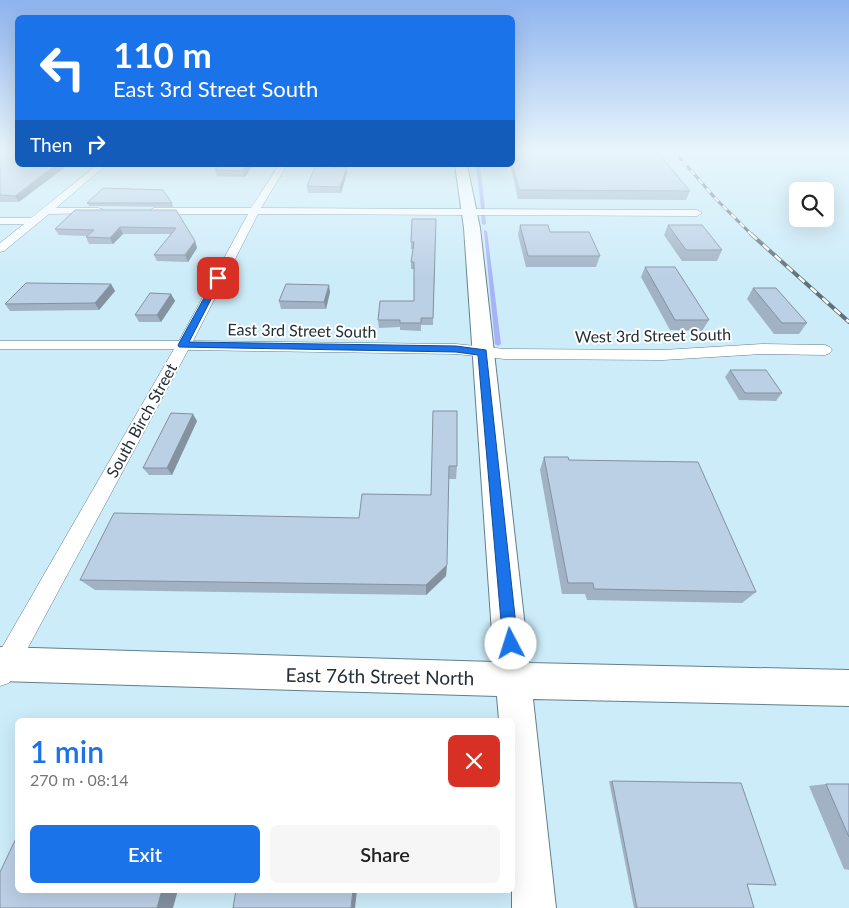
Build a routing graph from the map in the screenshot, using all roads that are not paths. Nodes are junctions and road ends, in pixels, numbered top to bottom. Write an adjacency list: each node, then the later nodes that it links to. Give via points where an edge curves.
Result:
1 (66, 194): 4 (street)
2 (265, 194): 7 (street, South Birch Street)
3 (466, 194): 8 (street)
4 (46, 211): 5 (street); 11 (street)
5 (104, 211)
6 (144, 211): 7 (street)
7 (254, 212): 8 (street); 13 (street, South Birch Street)
8 (469, 212): 9 (street); 16 (street)
9 (697, 213)
10 (0, 221): 11 (street)
11 (34, 221): 12 (street)
12 (0, 249)
13 (183, 345): 14 (street, East 3rd Street South); 16 (street, East 3rd Street South); 17 (street, South Birch Street)
14 (0, 346)
15 (825, 350): 16 (street, West 3rd Street South, via 762,349 663,355)
16 (482, 352): 18 (street)
17 (2, 668): 18 (street, East 76th Street North)
18 (514, 680): 19 (street, East 76th Street North); 20 (street)
19 (849, 688)
20 (534, 908)

